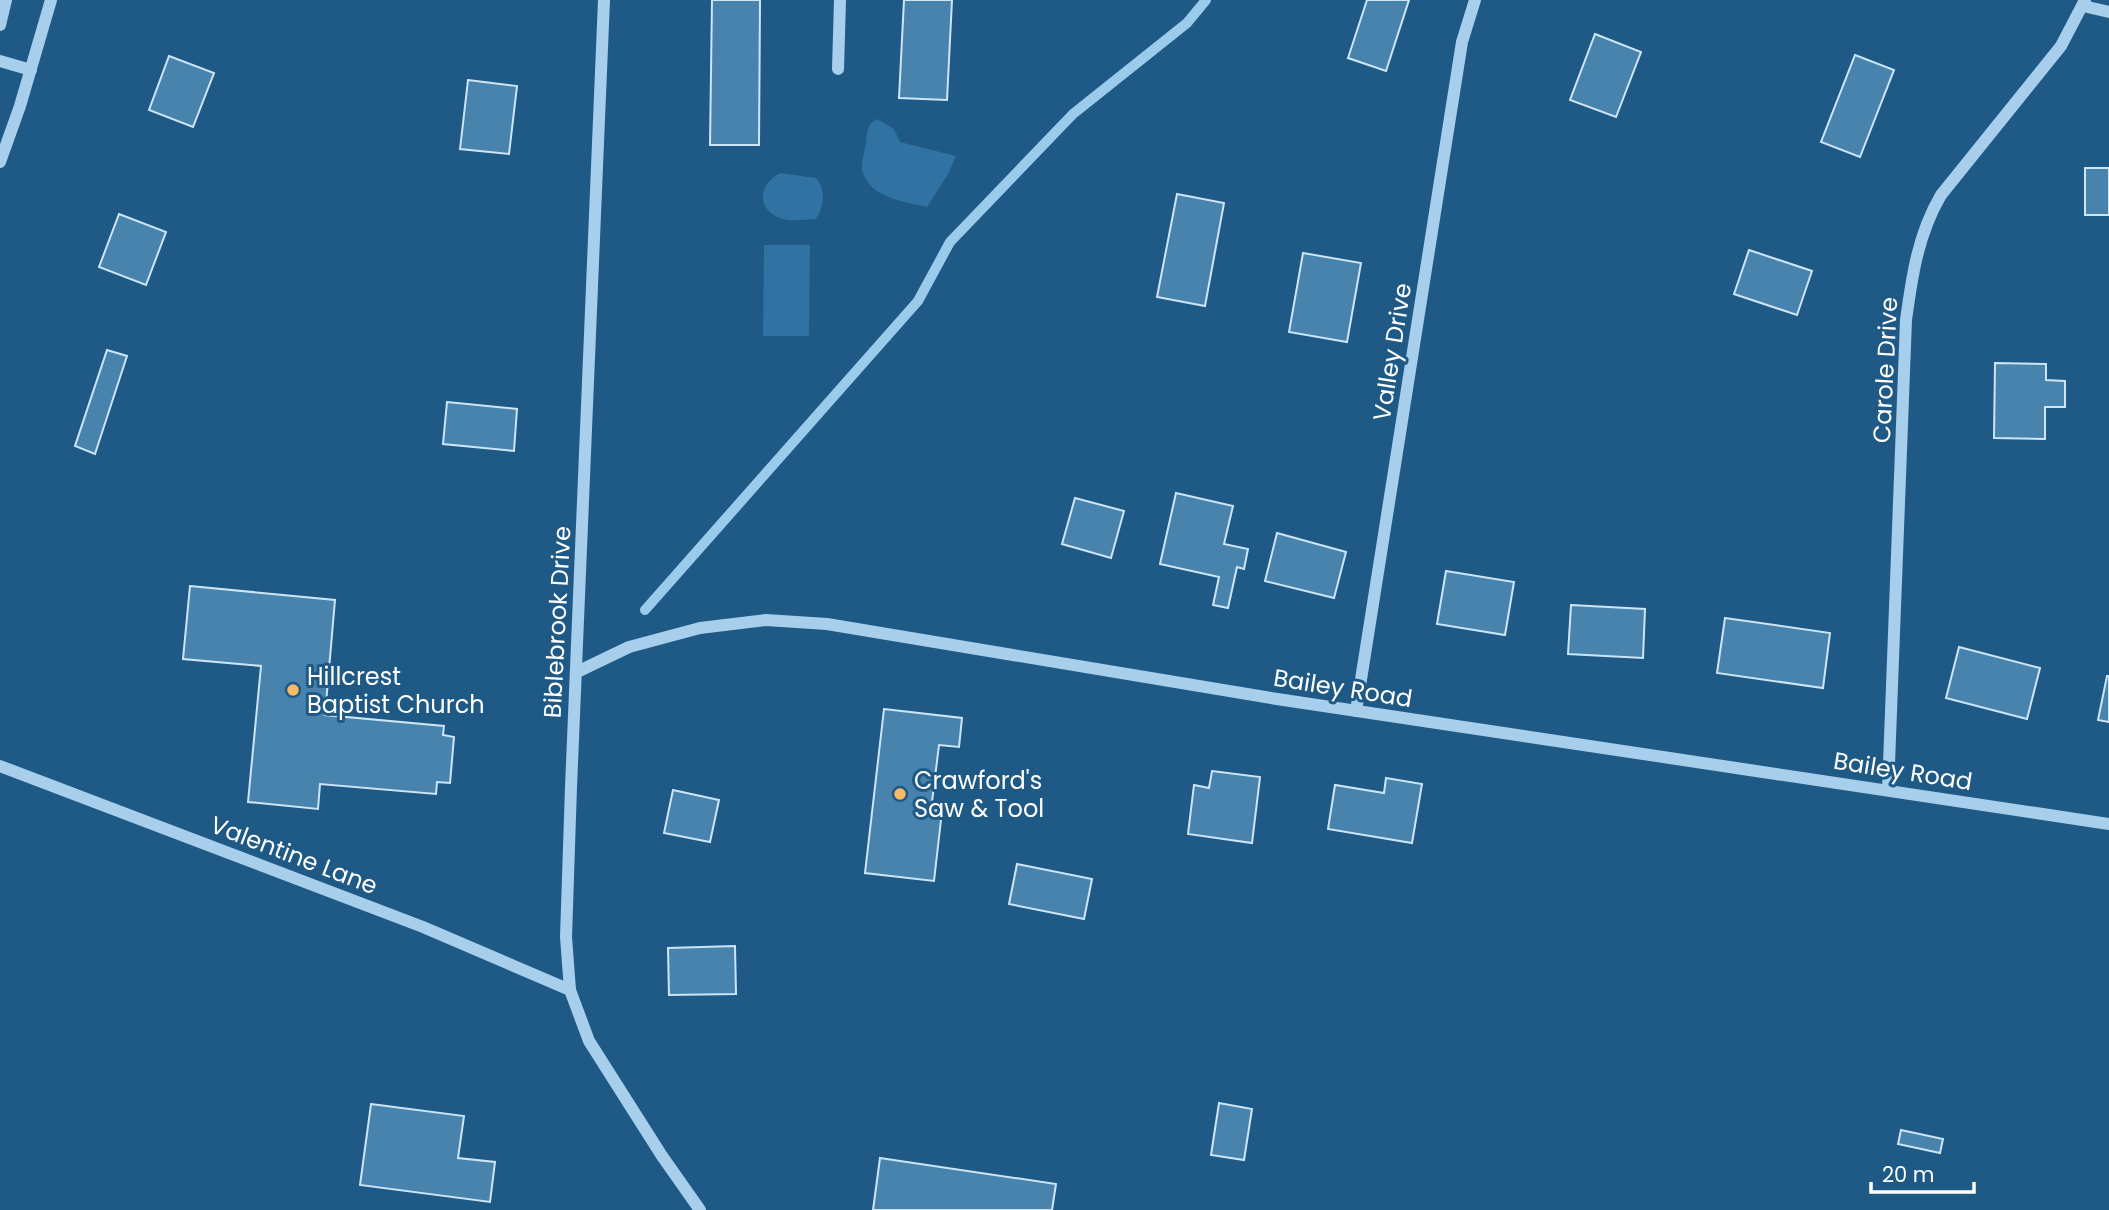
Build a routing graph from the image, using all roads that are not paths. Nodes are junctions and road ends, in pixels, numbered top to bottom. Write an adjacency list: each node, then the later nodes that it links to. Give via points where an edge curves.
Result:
1 (6, 0): 8 (street)
2 (51, 0): 11 (street)
3 (604, 0): 13 (street, Biblebrook Drive)
4 (840, 0): 10 (street)
5 (1475, 0): 14 (street, Valley Drive, via 1462,42)
6 (2084, 3): 7 (street, Carole Drive); 16 (street, Carole Drive, via 2061,46 1941,195 1928,217 1913,268 1906,320)
7 (2109, 12)
8 (0, 25)
9 (0, 61): 11 (street)
10 (838, 69)
11 (31, 70): 12 (street)
12 (0, 162)
13 (577, 672): 14 (street, Bailey Road, via 629,647 700,628 766,620 827,624); 18 (street, Biblebrook Drive, via 566,937)
14 (1356, 711): 16 (street, Bailey Road)
15 (0, 766): 18 (street, Valentine Lane, via 423,926)
16 (1888, 790): 17 (street, Bailey Road)
17 (2109, 824)
18 (570, 989): 19 (street, Biblebrook Drive, via 589,1041)
19 (700, 1210)

